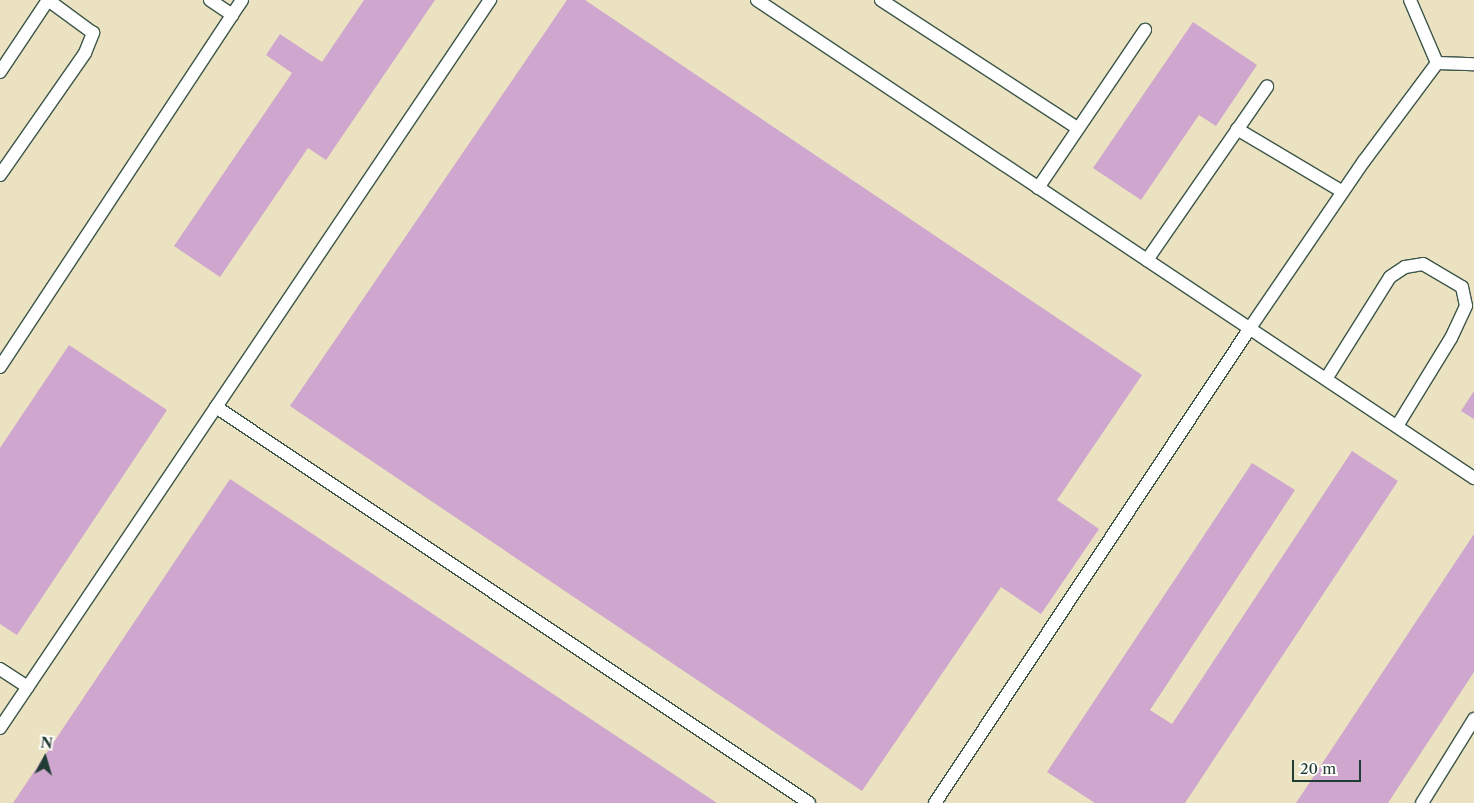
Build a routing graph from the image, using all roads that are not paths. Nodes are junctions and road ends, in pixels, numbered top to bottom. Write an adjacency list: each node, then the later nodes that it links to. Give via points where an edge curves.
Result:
1 (48, 0): 12 (lane); 16 (lane, via 93,33 86,53)
2 (210, 0): 8 (lane)
3 (242, 0): 8 (lane)
4 (490, 0): 23 (lane)
5 (757, 0): 17 (lane)
6 (881, 0): 14 (lane)
7 (1410, 0): 10 (lane)
8 (232, 15): 21 (lane)
9 (1145, 30): 14 (lane)
10 (1437, 64): 11 (lane); 18 (lane)
11 (1474, 64)
12 (0, 72)
13 (1267, 88): 15 (lane)
14 (1076, 127): 17 (lane)
15 (1237, 129): 18 (lane); 19 (lane)
16 (0, 175)
17 (1038, 188): 19 (lane)
18 (1342, 192): 20 (lane)
19 (1147, 260): 20 (lane)
20 (1250, 328): 22 (lane); 31 (lane)
21 (0, 367)
22 (1326, 379): 24 (lane); 24 (lane, via 1390,276 1405,267 1423,264 1462,287 1466,306 1452,338)
23 (216, 407): 27 (lane); 30 (lane)
24 (1397, 426): 25 (lane)
25 (1474, 478)
26 (0, 669): 27 (lane)
27 (28, 687): 29 (lane)
28 (1474, 719): 32 (lane)
29 (0, 728)
30 (809, 803)
31 (935, 803)
32 (1422, 803)

